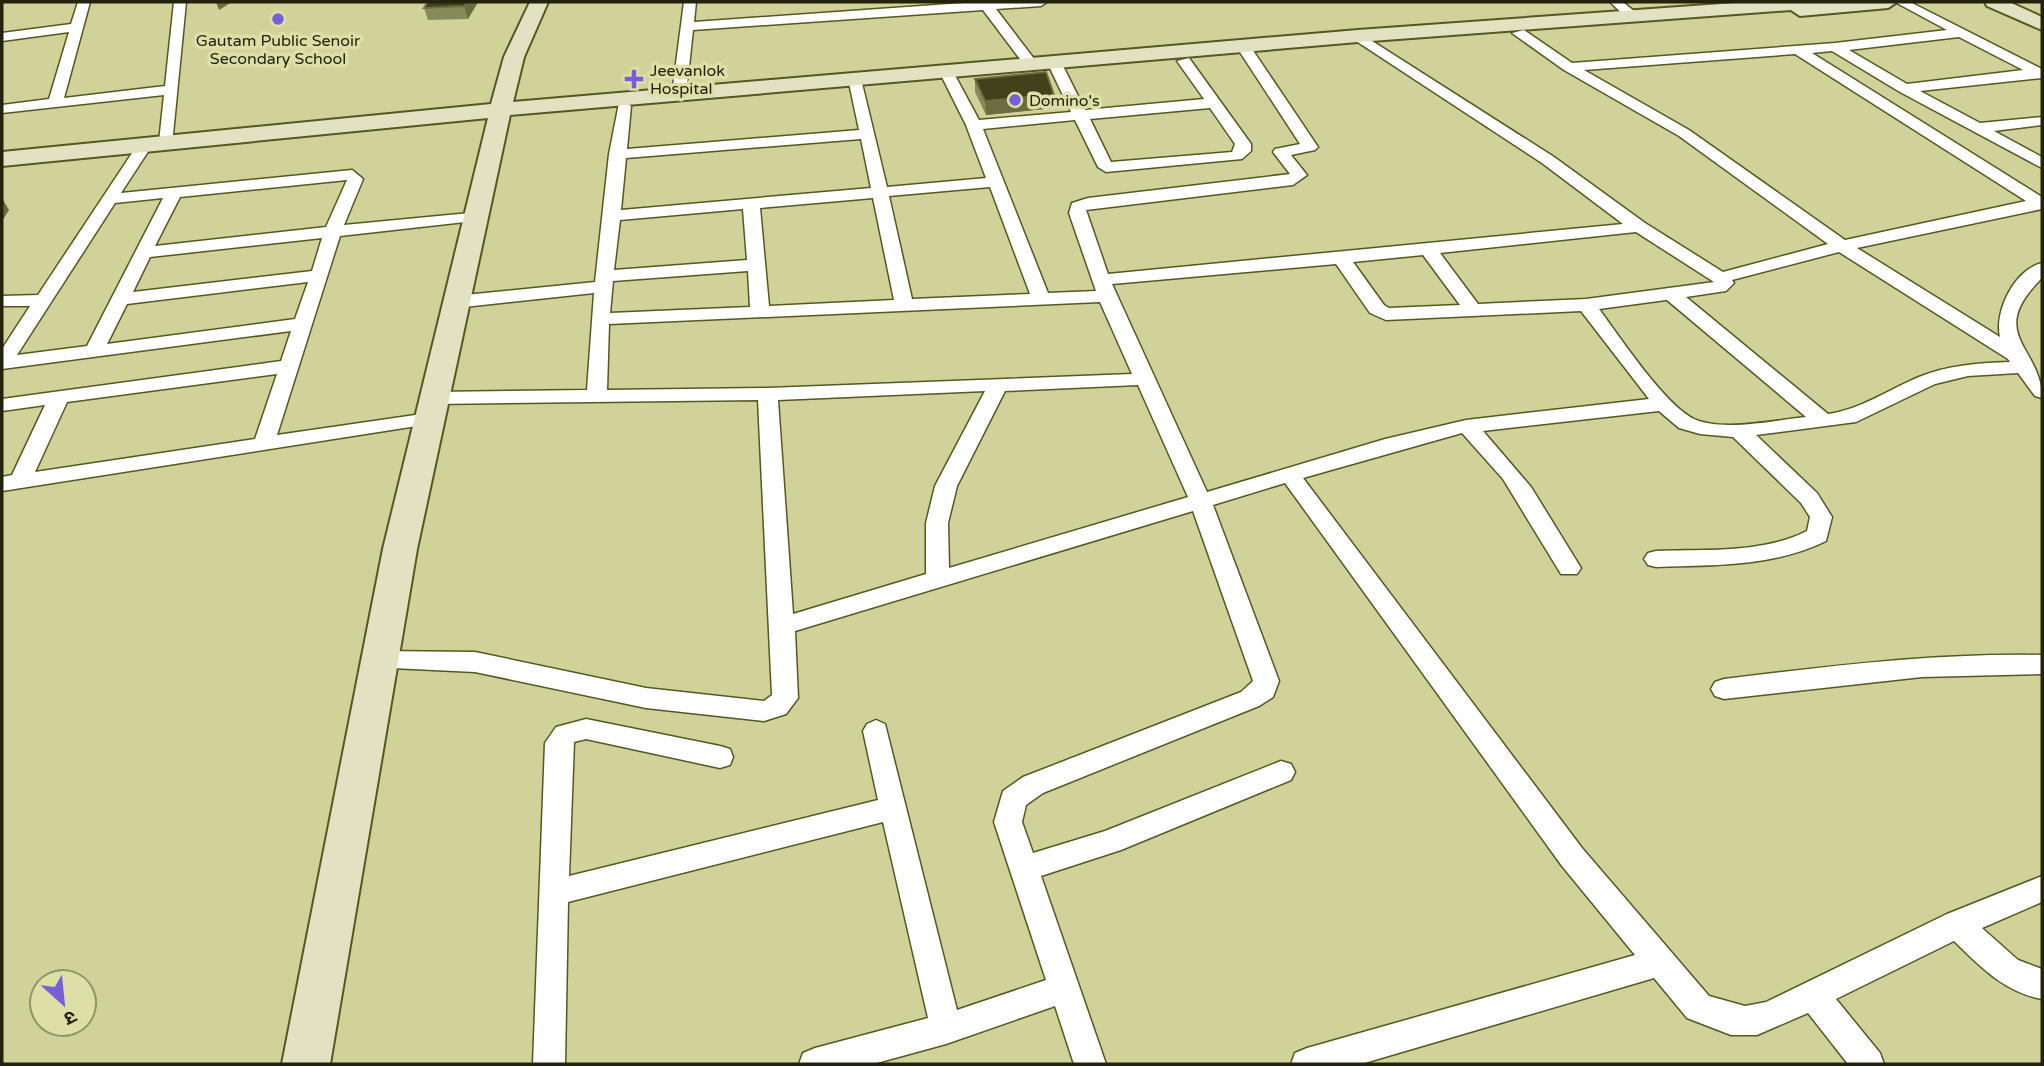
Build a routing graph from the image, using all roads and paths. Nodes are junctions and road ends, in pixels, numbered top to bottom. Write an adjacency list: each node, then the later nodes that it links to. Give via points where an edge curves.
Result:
1 (84, 2): 19 (street)
2 (180, 2): 35 (street)
3 (539, 2): 41 (street)
4 (690, 2): 20 (street)
5 (1041, 2): 13 (street)
6 (1616, 2): 15 (street)
7 (1822, 2): 12 (street)
8 (1888, 2): 17 (street)
9 (1901, 2): 21 (street)
10 (1994, 2): 18 (street)
11 (2006, 2): 16 (street)
12 (1799, 3): 14 (street)
13 (985, 4): 20 (street); 28 (street)
14 (1731, 5): 15 (street)
15 (1634, 17): 17 (street)
16 (2042, 18)
17 (1494, 24): 23 (street); 30 (street)
18 (2042, 24)
19 (77, 27): 22 (street); 37 (street)
20 (686, 27): 36 (street)
21 (1960, 33): 24 (street); 31 (street)
22 (2, 37)
23 (1365, 40): 26 (street); 59 (street, via 1548,160)
24 (1835, 47): 25 (street); 34 (street)
25 (1796, 49): 30 (street); 56 (street)
26 (1247, 51): 27 (street); 29 (street); 70 (street, via 1310,147 1281,152 1299,176 1078,207)
27 (1184, 61): 29 (street); 38 (street)
28 (1031, 64): 29 (street); 32 (street)
29 (1056, 67): 32 (street); 42 (street)
30 (1569, 67): 61 (street, via 1684,133)
31 (2040, 73): 34 (street)
32 (949, 76): 33 (street); 44 (street)
33 (856, 83): 36 (street); 39 (street); 46 (street)
34 (1905, 89): 45 (street)
35 (172, 90): 37 (street); 47 (street)
36 (679, 94): 41 (street)
37 (55, 103): 40 (street)
38 (1212, 103): 42 (street); 42 (street, via 1243,144 1243,151 1236,156 1106,167)
39 (624, 106): 41 (street); 48 (street)
40 (2, 109)
41 (493, 113): 47 (street); 57 (street)
42 (1079, 116): 44 (street)
43 (2042, 121): 45 (street)
44 (974, 125): 51 (street)
45 (1978, 128): 50 (street)
46 (866, 134): 48 (street); 53 (street)
47 (156, 143): 49 (street); 54 (street)
48 (617, 154): 58 (street)
49 (2, 159)
50 (2042, 163)
51 (996, 182): 53 (street); 73 (street)
52 (174, 192): 54 (street); 60 (street, via 352,175 355,179); 63 (street)
53 (878, 192): 55 (street); 77 (street)
54 (109, 199): 74 (street)
55 (751, 203): 58 (street); 65 (street)
56 (2042, 204): 61 (street)
57 (474, 216): 60 (street); 76 (street)
58 (611, 216): 69 (street)
59 (1639, 227): 62 (street); 68 (street)
60 (333, 232): 63 (street); 67 (street)
61 (1842, 246): 68 (street); 84 (street)
62 (1428, 248): 64 (street); 79 (street)
63 (143, 253): 72 (street)
64 (1341, 258): 70 (street); 79 (street, via 1377,309 1386,314)
65 (755, 265): 69 (street); 80 (street)
66 (2042, 268): 84 (street, via 2010,307 2005,329)
67 (319, 275): 72 (street); 82 (street)
68 (1720, 278): 71 (street, via 1725,283 1720,287)
69 (604, 281): 76 (street); 81 (street)
70 (1104, 288): 73 (street); 87 (street)
71 (1673, 296): 78 (street); 96 (street)
72 (120, 299): 83 (street)
73 (1041, 299): 77 (street)
74 (43, 300): 75 (street); 85 (street)
75 (2, 301)
76 (455, 302): 95 (street)
77 (904, 304): 80 (street)
78 (1586, 305): 79 (street); 93 (street)
79 (1473, 310)
80 (760, 312): 81 (street)
81 (600, 319): 91 (street)
82 (303, 324): 83 (street); 86 (street)
83 (94, 351): 85 (street)
84 (2019, 361): 89 (street); 96 (street, via 1928,380 1856,416)
85 (2, 363)
86 (289, 366): 92 (street); 99 (street)
87 (1146, 379): 88 (street); 102 (street)
88 (997, 387): 90 (street); 105 (street, via 946,486 937,523)
89 (2042, 392)
90 (768, 394): 91 (street); 106 (street)
91 (597, 396): 95 (street)
92 (59, 397): 94 (street); 101 (street)
93 (1664, 404): 97 (street); 98 (street, via 1686,424)
94 (2, 405)
95 (431, 408): 99 (street); 107 (street)
96 (1824, 421): 98 (street)
97 (1466, 426): 100 (street); 104 (street, via 1518,481)
98 (1737, 429): 103 (street, via 1809,498 1821,517 1818,535 1802,545 1775,551)
99 (264, 444): 101 (street)
100 (1289, 474): 102 (street); 118 (street, via 1572,857)
101 (11, 482)
102 (1200, 500): 105 (street); 114 (street, via 1266,681 1264,690 1033,785 1013,799 1008,822)
103 (1656, 559)
104 (1569, 568)
105 (938, 579): 106 (street)
106 (782, 626): 107 (street, via 785,698 764,711 646,698 475,662)
107 (380, 660): 123 (street)
108 (2042, 664): 109 (street, via 1861,671)
109 (1724, 689)
110 (876, 731): 113 (street)
111 (720, 757): 116 (street, via 586,729 565,734 558,743)
112 (1281, 772): 114 (street, via 1111,841)
113 (894, 808): 116 (street); 122 (street)
114 (1024, 869): 120 (street)
115 (2042, 889): 117 (street)
116 (553, 893): 124 (street)
117 (1958, 924): 119 (street, via 2010,973); 121 (street)
118 (1659, 962): 121 (street, via 1699,1007 1726,1021 1754,1023); 127 (street)
119 (2042, 984)
120 (1064, 988): 122 (street); 126 (street)
121 (1813, 995): 128 (street)
122 (946, 1029): 125 (street)
123 (306, 1064)
124 (549, 1064)
125 (815, 1064)
126 (1090, 1064)
127 (1307, 1064)
128 (1868, 1064)

